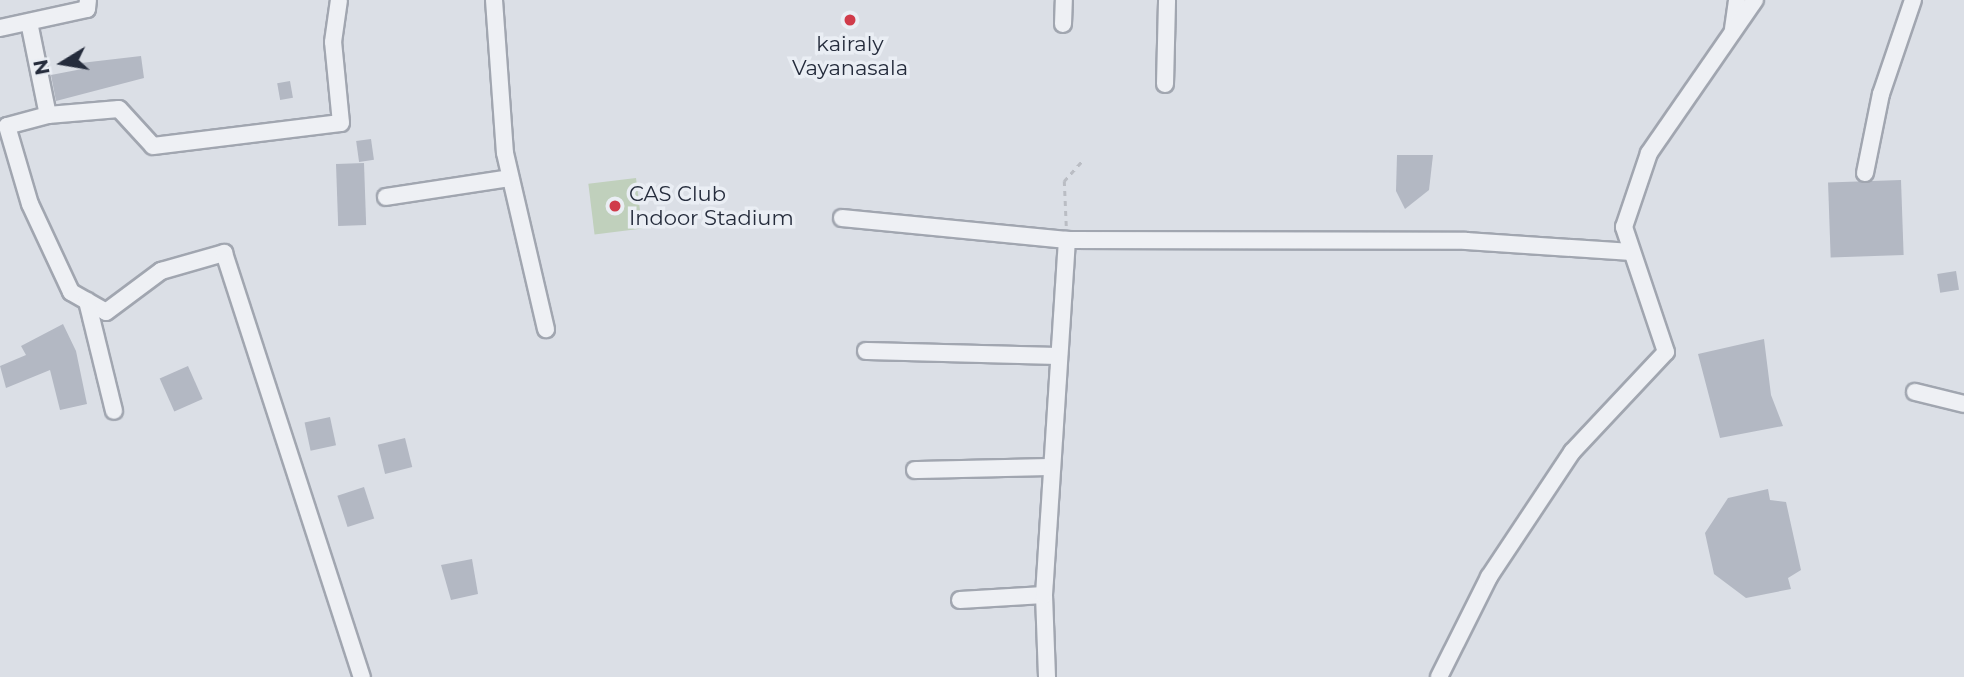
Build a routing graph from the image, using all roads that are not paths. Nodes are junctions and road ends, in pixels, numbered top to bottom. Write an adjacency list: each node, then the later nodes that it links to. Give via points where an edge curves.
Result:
1 (88, 0): 9 (street, via 87,9)
2 (340, 0): 14 (street, via 333,42 341,123 153,146 120,109)
3 (494, 0): 16 (street)
4 (1064, 0): 10 (street)
5 (1167, 0): 13 (street)
6 (1737, 0): 12 (street)
7 (1755, 0): 12 (street)
8 (1913, 0): 15 (street, via 1881,94)
9 (29, 22): 11 (street); 14 (street)
10 (1063, 24)
11 (0, 28)
12 (1732, 33): 20 (street, via 1648,153 1624,227)
13 (1165, 84)
14 (48, 115): 21 (street, via 7,126 30,204 71,292)
15 (1865, 173)
16 (510, 178): 17 (street); 22 (street)
17 (386, 197)
18 (842, 218): 19 (street)
19 (1067, 240): 20 (street, via 1466,241); 24 (street)
20 (1632, 252): 34 (street, via 1666,352 1572,452 1489,576)
21 (87, 301): 27 (street); 32 (street, via 106,312 161,271 224,253)
22 (546, 329)
23 (866, 351): 24 (street)
24 (1059, 356): 28 (street)
25 (1914, 392): 26 (street)
26 (1964, 404)
27 (114, 411)
28 (1052, 467): 29 (street); 30 (street)
29 (915, 470)
30 (1044, 595): 31 (street); 33 (street)
31 (960, 600)
32 (362, 677)
33 (1047, 677)
34 (1439, 677)

